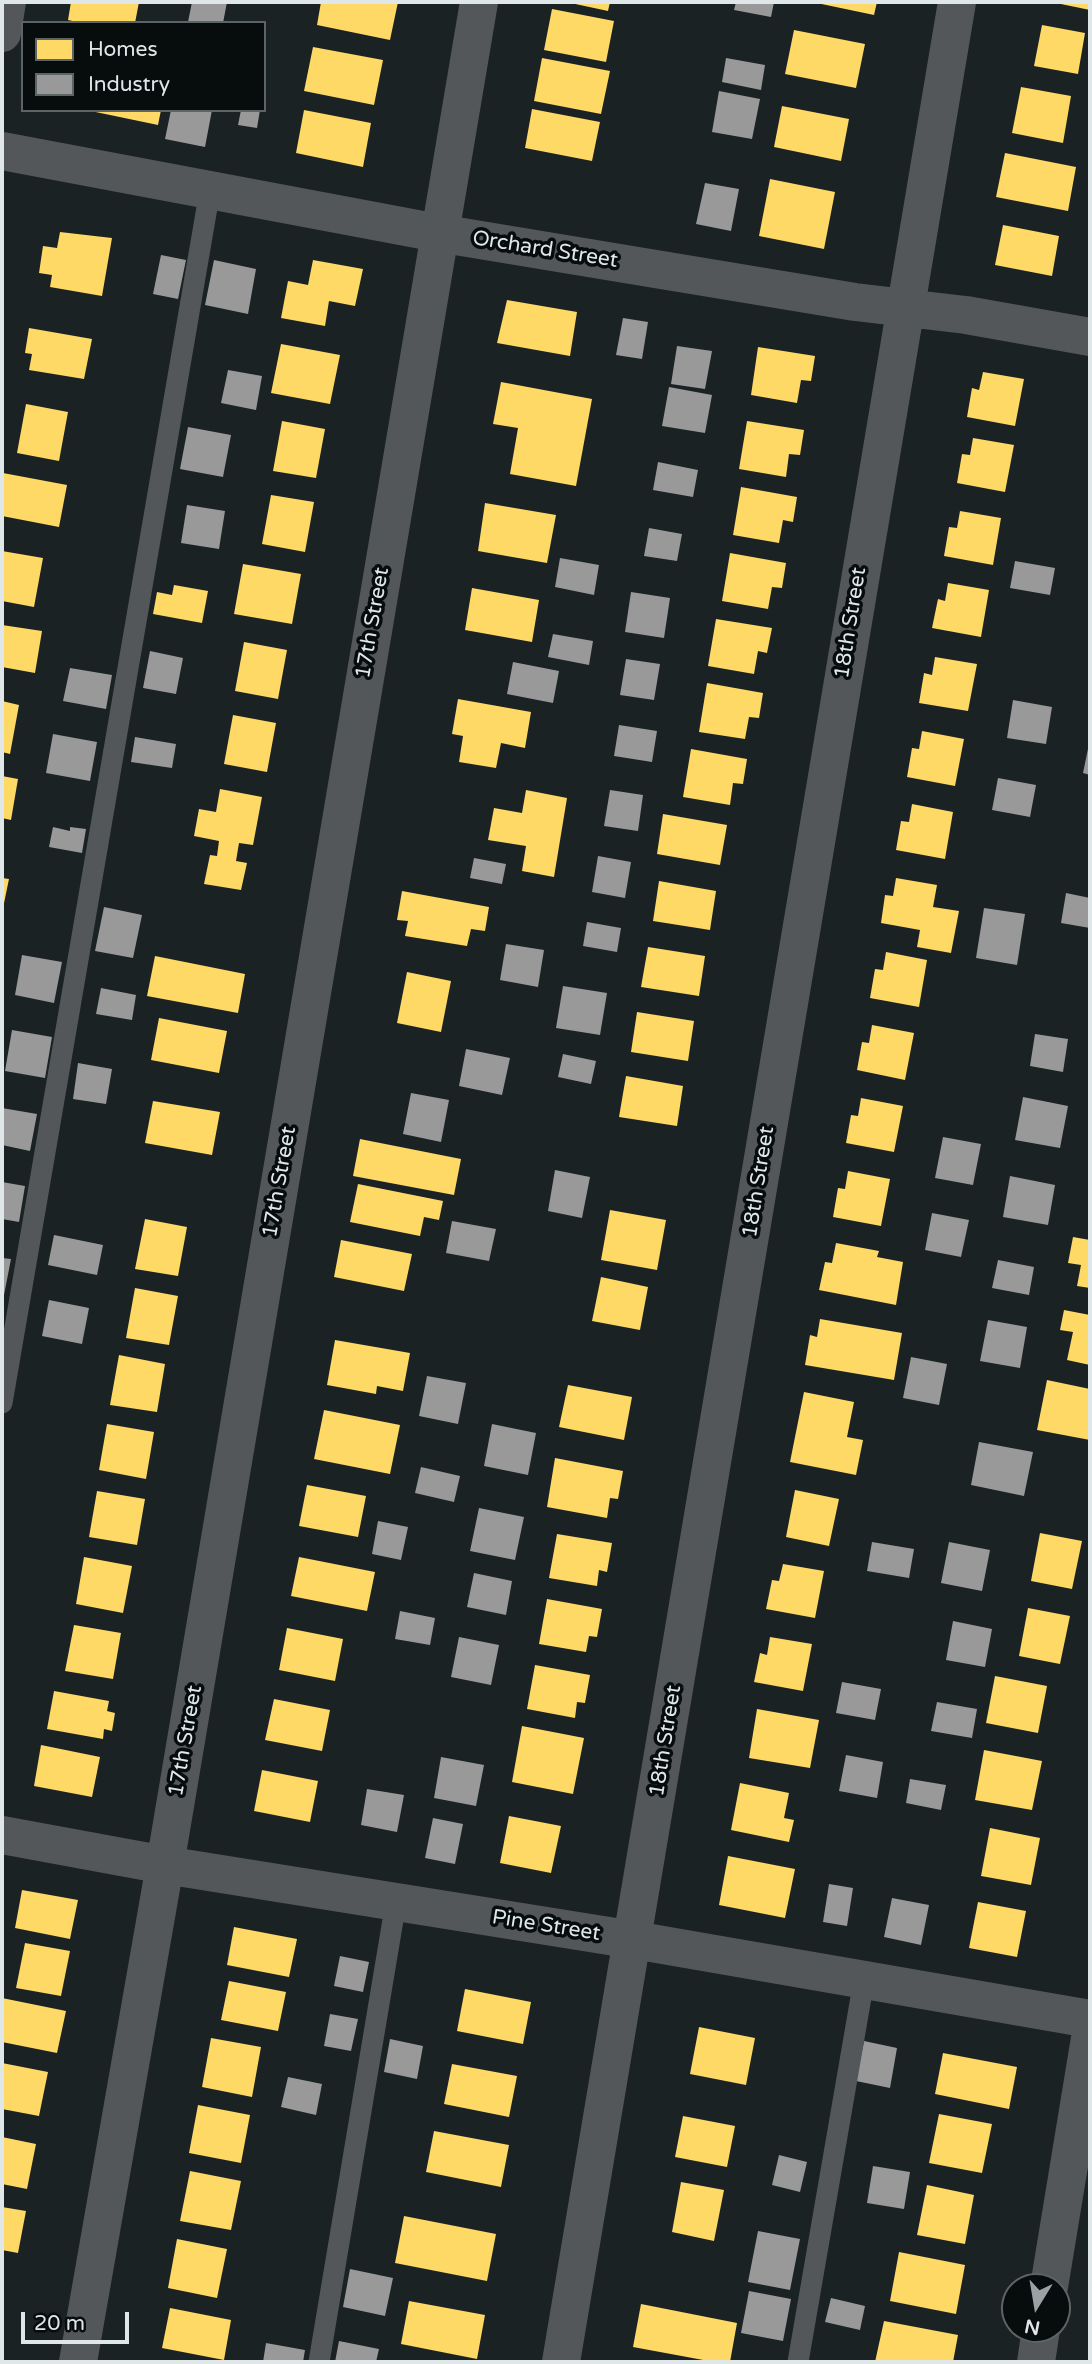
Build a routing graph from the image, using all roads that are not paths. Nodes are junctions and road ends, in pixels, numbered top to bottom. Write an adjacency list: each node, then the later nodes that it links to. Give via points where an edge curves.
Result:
1 (7, 2): 4 (street)
2 (479, 2): 7 (street, 17th Street)
3 (957, 2): 8 (street, 18th Street)
4 (2, 33)
5 (2, 151): 6 (street, Orchard Street)
6 (210, 190): 7 (street, Orchard Street); 10 (lane)
7 (438, 233): 8 (street, Orchard Street); 12 (street, 17th Street)
8 (904, 307): 9 (street, Orchard Street); 14 (street, 18th Street)
9 (1090, 337)
10 (2, 1403)
11 (2, 1835): 12 (street, Pine Street)
12 (165, 1865): 13 (street, Pine Street); 20 (street, 17th Street)
13 (396, 1902): 14 (street, Pine Street); 21 (lane)
14 (634, 1940): 15 (street, Pine Street); 22 (street, 18th Street)
15 (864, 1980): 16 (street, Pine Street); 23 (lane)
16 (1090, 2019)
17 (1090, 2038): 18 (street)
18 (1051, 2273)
19 (1039, 2343): 24 (street)
20 (78, 2362)
21 (319, 2362)
22 (561, 2362)
23 (798, 2362)
24 (1036, 2362)

